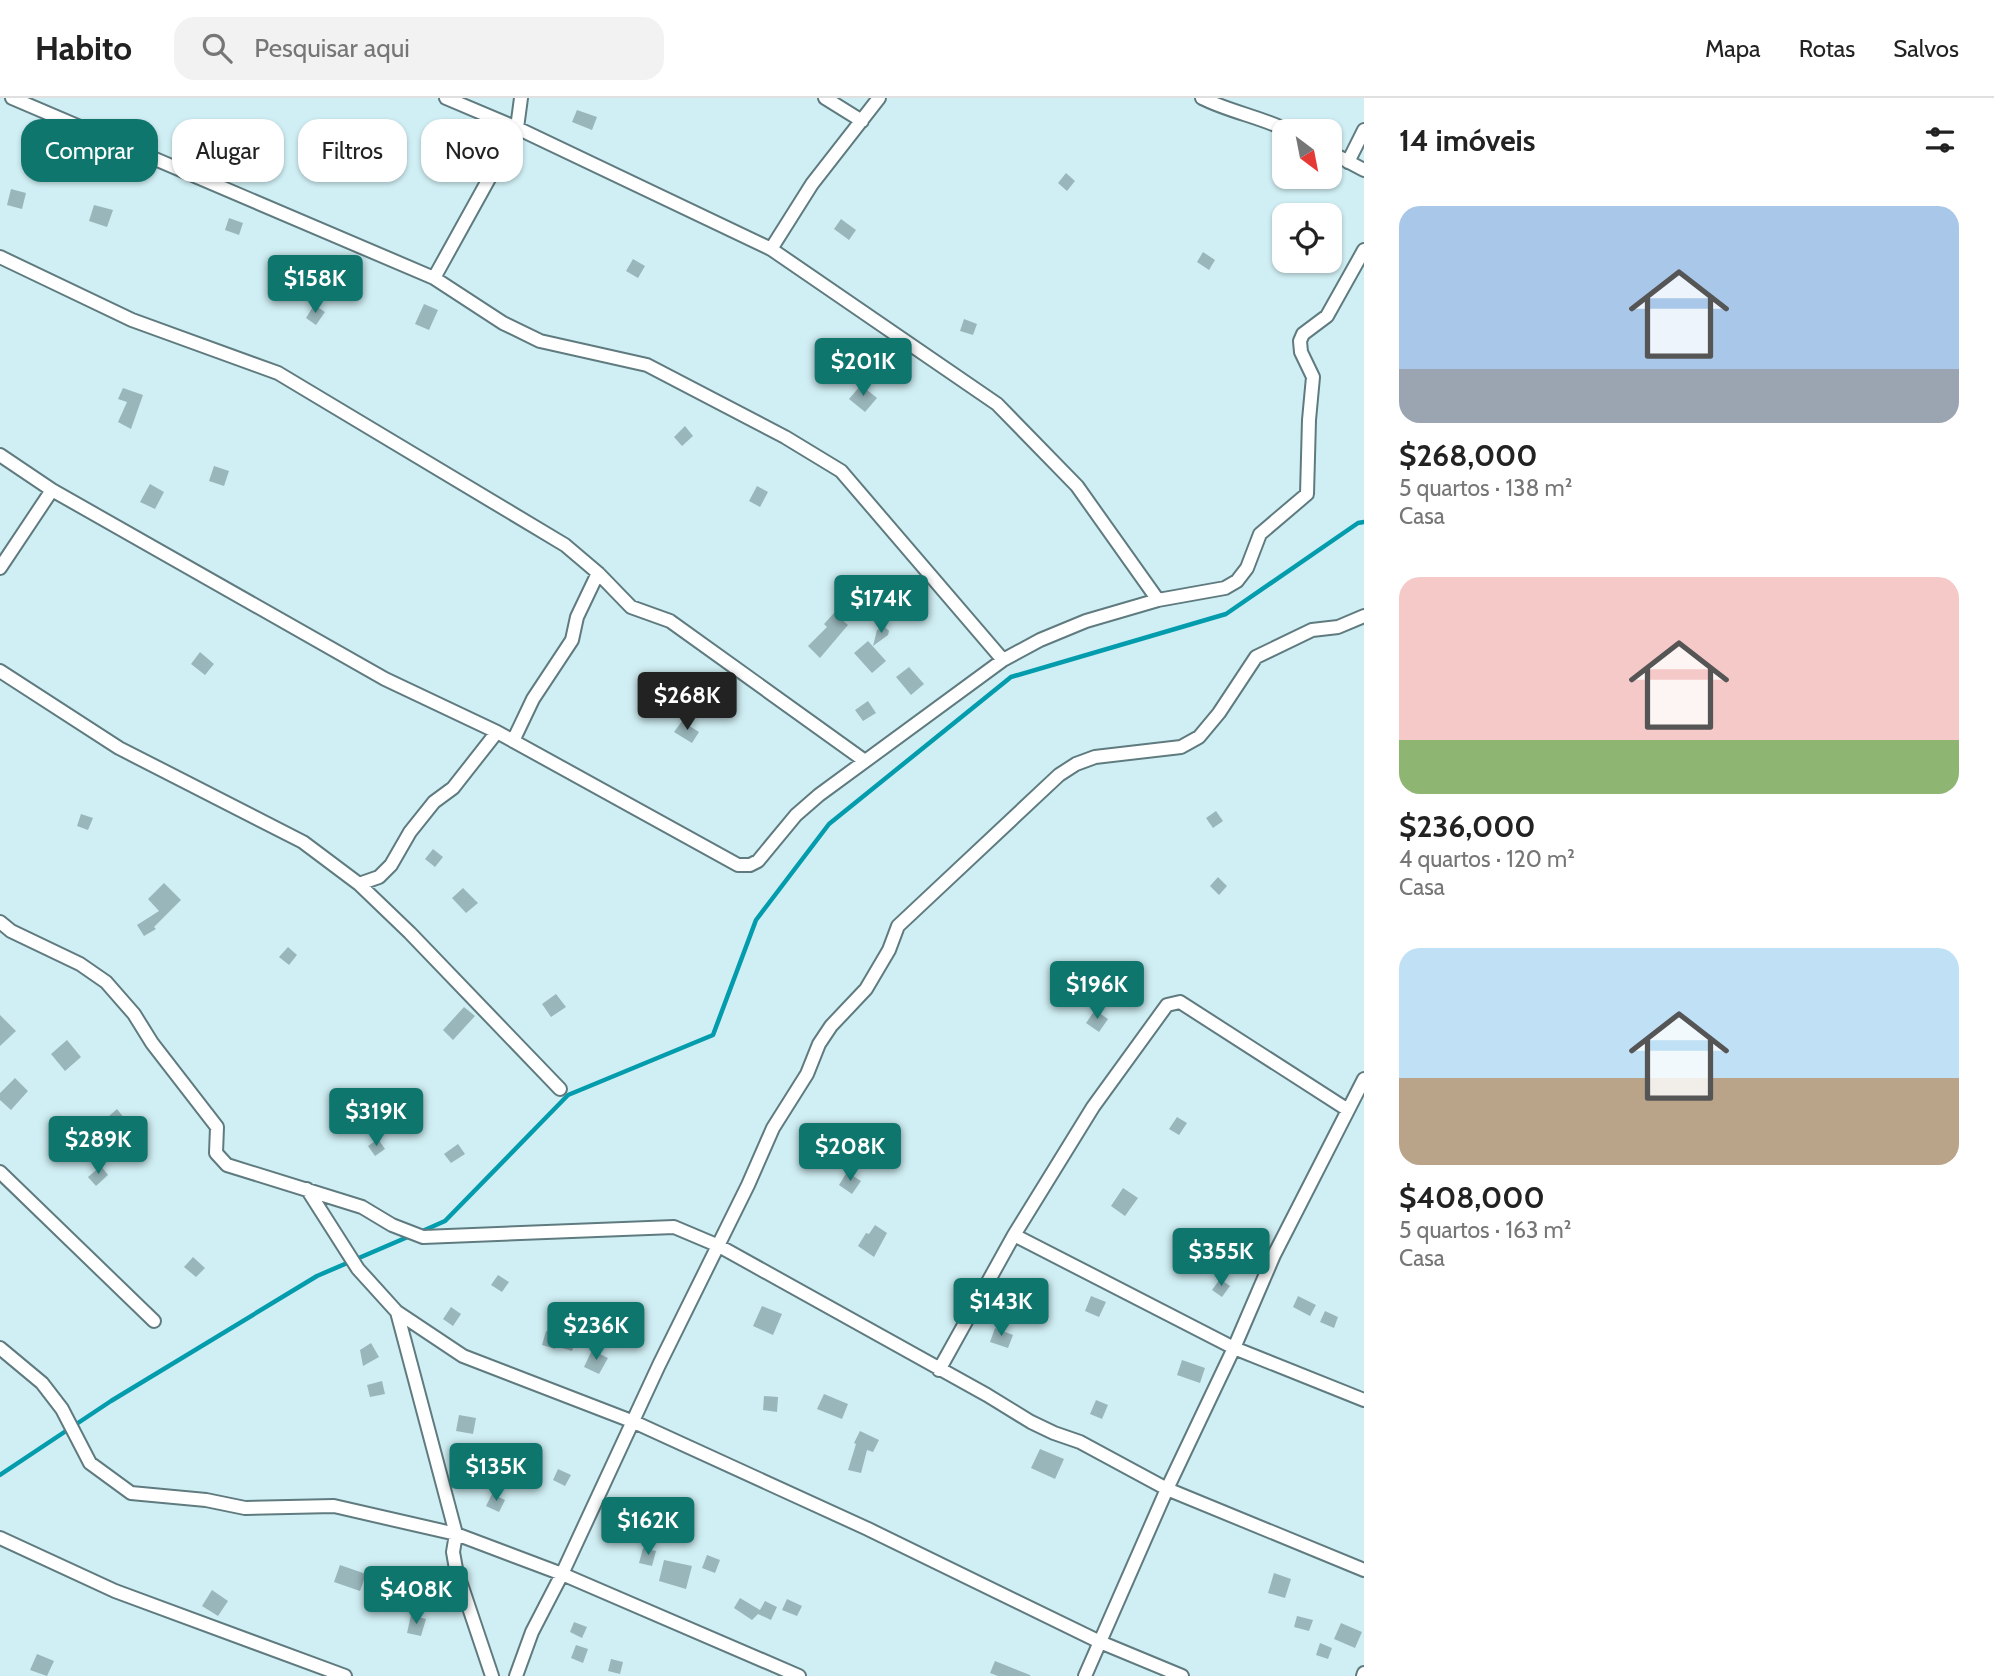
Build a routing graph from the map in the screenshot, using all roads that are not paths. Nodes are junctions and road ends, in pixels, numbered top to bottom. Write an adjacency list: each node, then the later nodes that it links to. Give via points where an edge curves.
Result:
1 (12, 98): 20 (street)
2 (446, 98): 7 (street)
3 (521, 98): 8 (street)
4 (825, 98): 9 (street)
5 (879, 98): 9 (street)
6 (1202, 98): 10 (street)
7 (496, 119)
8 (518, 119)
9 (862, 121): 17 (street)
10 (1272, 123)
11 (1364, 130): 14 (street)
12 (523, 131): 17 (street)
13 (1342, 159): 14 (street)
14 (1348, 162): 15 (street)
15 (1364, 170)
16 (487, 182): 20 (street)
17 (771, 249): 25 (street, via 997,404 1077,486)
18 (1364, 250): 25 (street, via 1327,316 1300,341 1313,377 1307,494 1261,534 1237,581 1224,589)
19 (0, 257): 24 (street, via 132,320 278,373 565,545)
20 (434, 278): 27 (street, via 540,341 648,365 841,471)
21 (0, 455): 22 (street)
22 (52, 491): 23 (street); 29 (street, via 384,679)
23 (0, 568)
24 (598, 573): 30 (street, via 572,640 533,699); 31 (street, via 631,607 670,621)
25 (1158, 600): 27 (street, via 1086,621)
26 (1364, 616): 40 (street, via 1338,627 1312,630 1256,657 1219,713 1199,737 1181,747 1095,757 1059,775 898,926 866,989 819,1044 807,1074 773,1128)
27 (1003, 660): 31 (street)
28 (0, 671): 32 (street, via 119,748 303,842)
29 (497, 732): 30 (street); 32 (street, via 465,775 434,802 410,832 391,865 379,877)
30 (513, 741): 31 (street, via 738,865 758,861 796,815)
31 (864, 761)
32 (359, 884): 35 (street)
33 (0, 922): 38 (street, via 106,982 216,1127 216,1153 227,1165)
34 (1364, 1079): 36 (street)
35 (560, 1089)
36 (1348, 1110): 39 (street, via 1180,1002 1173,1002 1093,1107); 44 (street, via 1274,1255)
37 (0, 1172): 42 (street)
38 (307, 1189): 40 (street, via 362,1207 423,1237 674,1227); 41 (street, via 358,1269)
39 (1014, 1235): 44 (street); 45 (street)
40 (719, 1245): 45 (street); 47 (street)
41 (397, 1312): 47 (street, via 463,1356); 49 (street)
42 (155, 1321)
43 (0, 1348): 49 (street, via 42,1383 62,1409 90,1463 131,1493 245,1508 334,1506)
44 (1234, 1348): 46 (street); 48 (street)
45 (939, 1370): 48 (street, via 1031,1422 1080,1442)
46 (1364, 1400)
47 (634, 1422): 52 (street); 53 (street)
48 (1167, 1489): 51 (street); 53 (street)
49 (456, 1534): 52 (street); 55 (street, via 456,1569)
50 (0, 1538): 54 (street, via 115,1591)
51 (1364, 1570)
52 (562, 1574): 56 (street, via 531,1632); 57 (street)
53 (1100, 1642): 58 (street); 59 (street)
54 (345, 1676)
55 (492, 1676)
56 (516, 1676)
57 (799, 1676)
58 (1084, 1676)
59 (1182, 1676)

